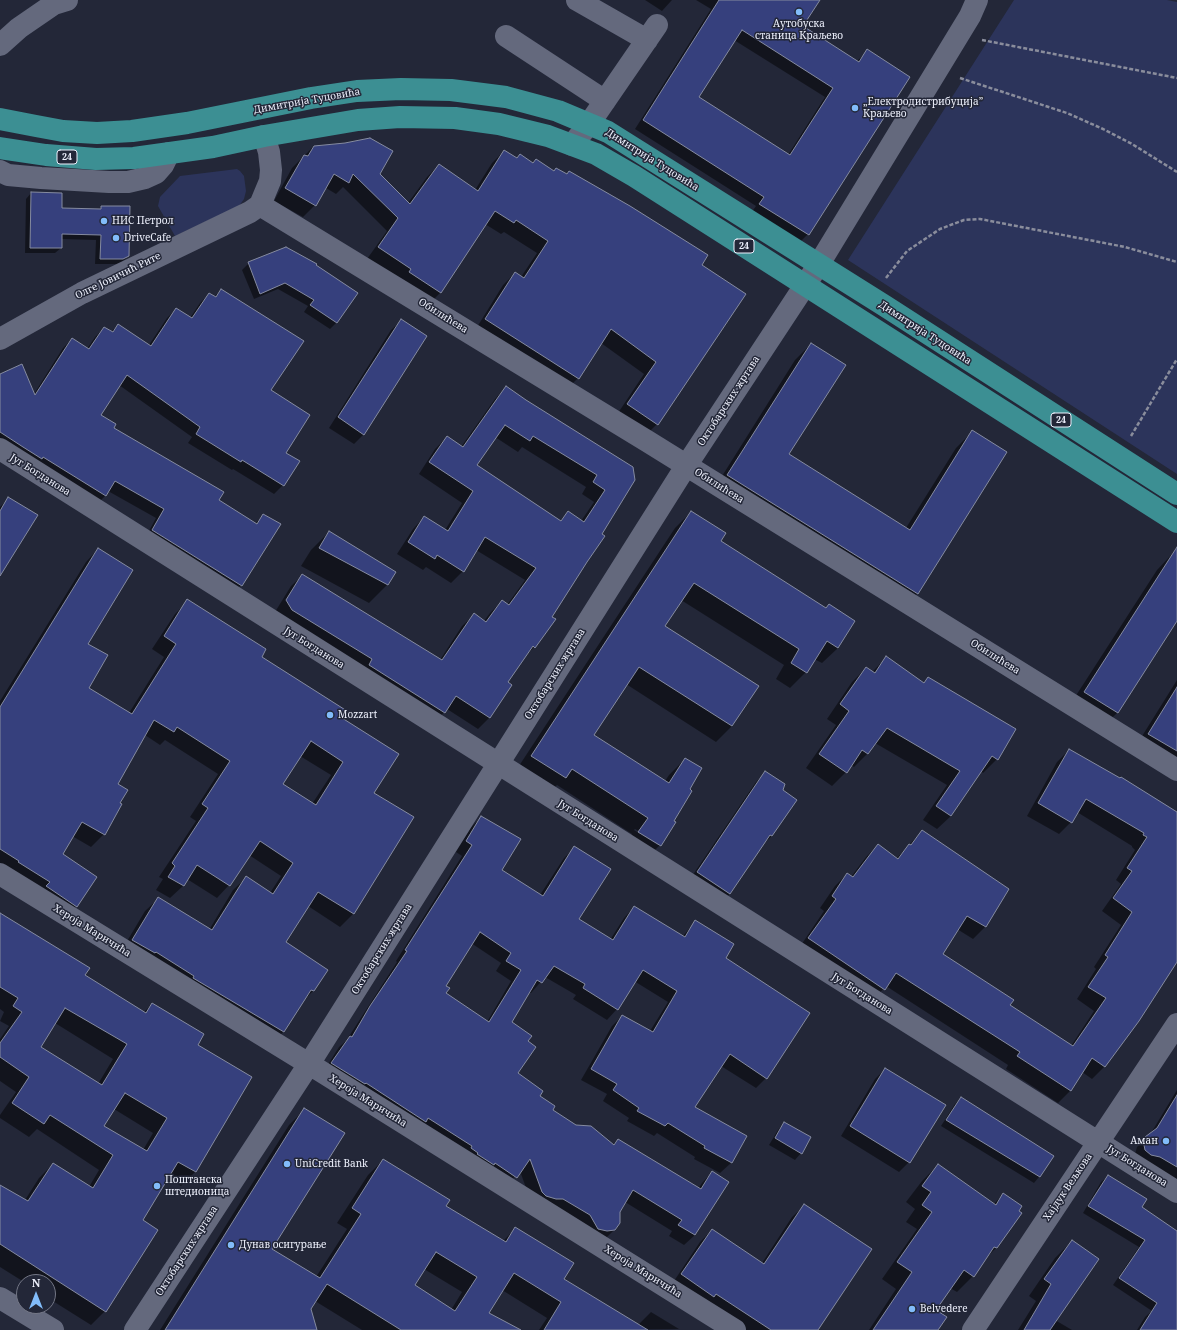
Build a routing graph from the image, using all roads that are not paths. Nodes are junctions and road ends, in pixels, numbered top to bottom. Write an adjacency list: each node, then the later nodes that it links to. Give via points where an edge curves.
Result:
1 (67, 0): 5 (street, via 54,4)
2 (577, 0): 6 (street, via 652,32)
3 (973, 8): 15 (street, Октобарских жртава)
4 (506, 36): 6 (street)
5 (0, 45)
6 (605, 101): 8 (street)
7 (0, 119): 8 (main road, Димитрија Туцовића / 24, via 63,130 132,131 168,127 334,94 401,89 451,90 506,97)
8 (589, 124): 10 (street); 15 (main road, Димитрија Туцовића / 24, via 608,132)
9 (264, 136): 10 (main road, 24, via 358,120 400,117 455,118 499,124 548,136); 12 (main road, 24); 14 (street, via 271,170 270,181)
10 (572, 145): 16 (main road, 24, via 596,154 634,176)
11 (0, 148): 12 (main road, 24, via 96,159 134,158)
12 (169, 153): 13 (street, via 156,173 128,182 41,178 8,175)
13 (0, 171)
14 (260, 205): 17 (street, Олге Јовичић Рите, via 82,293); 19 (street, Обилићева)
15 (819, 264): 16 (street, Октобарских жртава); 20 (main road, Димитрија Туцовића / 24)
16 (805, 284): 19 (street, Октобарских жртава); 21 (main road, 24)
17 (0, 339)
18 (0, 449): 22 (street, Југ Богданова)
19 (686, 466): 22 (street, Октобарских жртава); 23 (street, Обилићева)
20 (1177, 494)
21 (1177, 522)
22 (498, 764): 26 (street, Октобарских жртава); 27 (street, Југ Богданова)
23 (1177, 770)
24 (0, 874): 26 (street, Хероја Маричића)
25 (1177, 1024): 27 (street, Хајдук Вељкова)
26 (309, 1064): 31 (street, Октобарских жртава); 32 (street, Хероја Маричића)
27 (1098, 1142): 28 (street, Југ Богданова); 33 (street, Хајдук Вељкова)
28 (1177, 1192)
29 (0, 1298): 30 (street)
30 (53, 1330)
31 (135, 1330)
32 (735, 1330)
33 (973, 1330)

